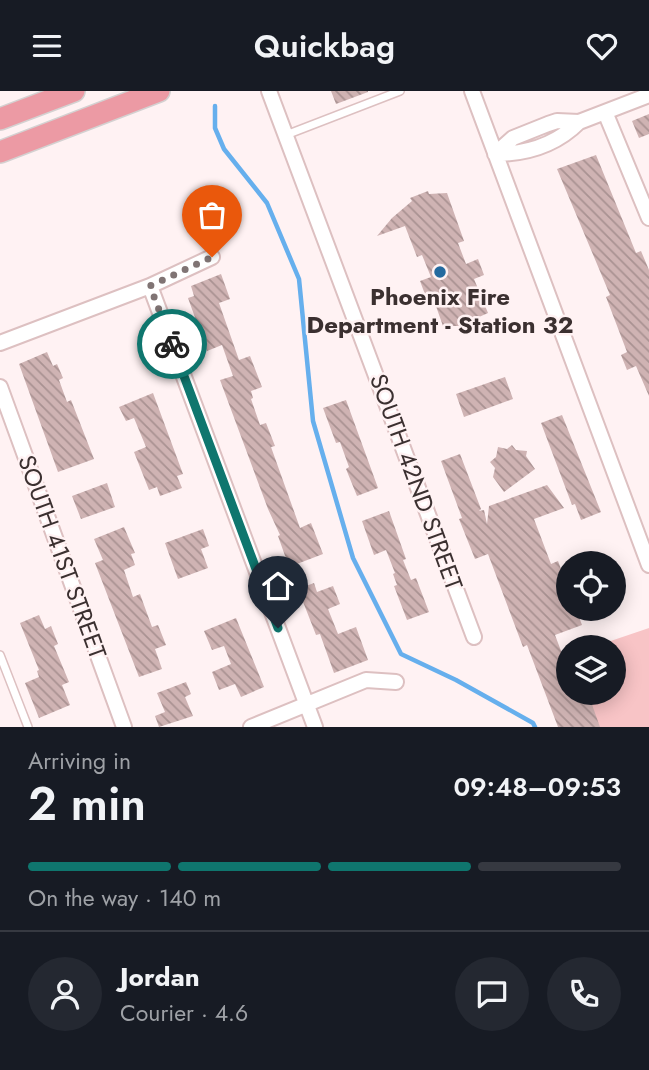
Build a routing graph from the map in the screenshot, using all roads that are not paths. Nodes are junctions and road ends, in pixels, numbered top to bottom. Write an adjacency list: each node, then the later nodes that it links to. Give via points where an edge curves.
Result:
1 (74, 91): 8 (main road)
2 (159, 91): 13 (main road)
3 (270, 91): 11 (street, SOUTH 42ND STREET)
4 (400, 91): 11 (lane)
5 (472, 91): 14 (street)
6 (649, 95): 7 (street)
7 (605, 112): 9 (street); 15 (street)
8 (0, 120)
9 (579, 122): 10 (street); 12 (street)
10 (548, 124): 12 (street); 14 (street, via 513,138)
11 (286, 135): 21 (street, SOUTH 42ND STREET)
12 (554, 140): 14 (street, via 519,153)
13 (0, 152)
14 (495, 154): 20 (street)
15 (649, 218)
16 (212, 257): 17 (street)
17 (150, 286): 18 (street); 24 (street)
18 (0, 343)
19 (0, 387): 26 (street, SOUTH 41ST STREET)
20 (649, 565)
21 (474, 638)
22 (0, 655): 25 (lane)
23 (396, 682): 24 (street, via 366,680)
24 (306, 704): 27 (street); 28 (street)
25 (28, 727)
26 (124, 727)
27 (251, 727)
28 (315, 727)

